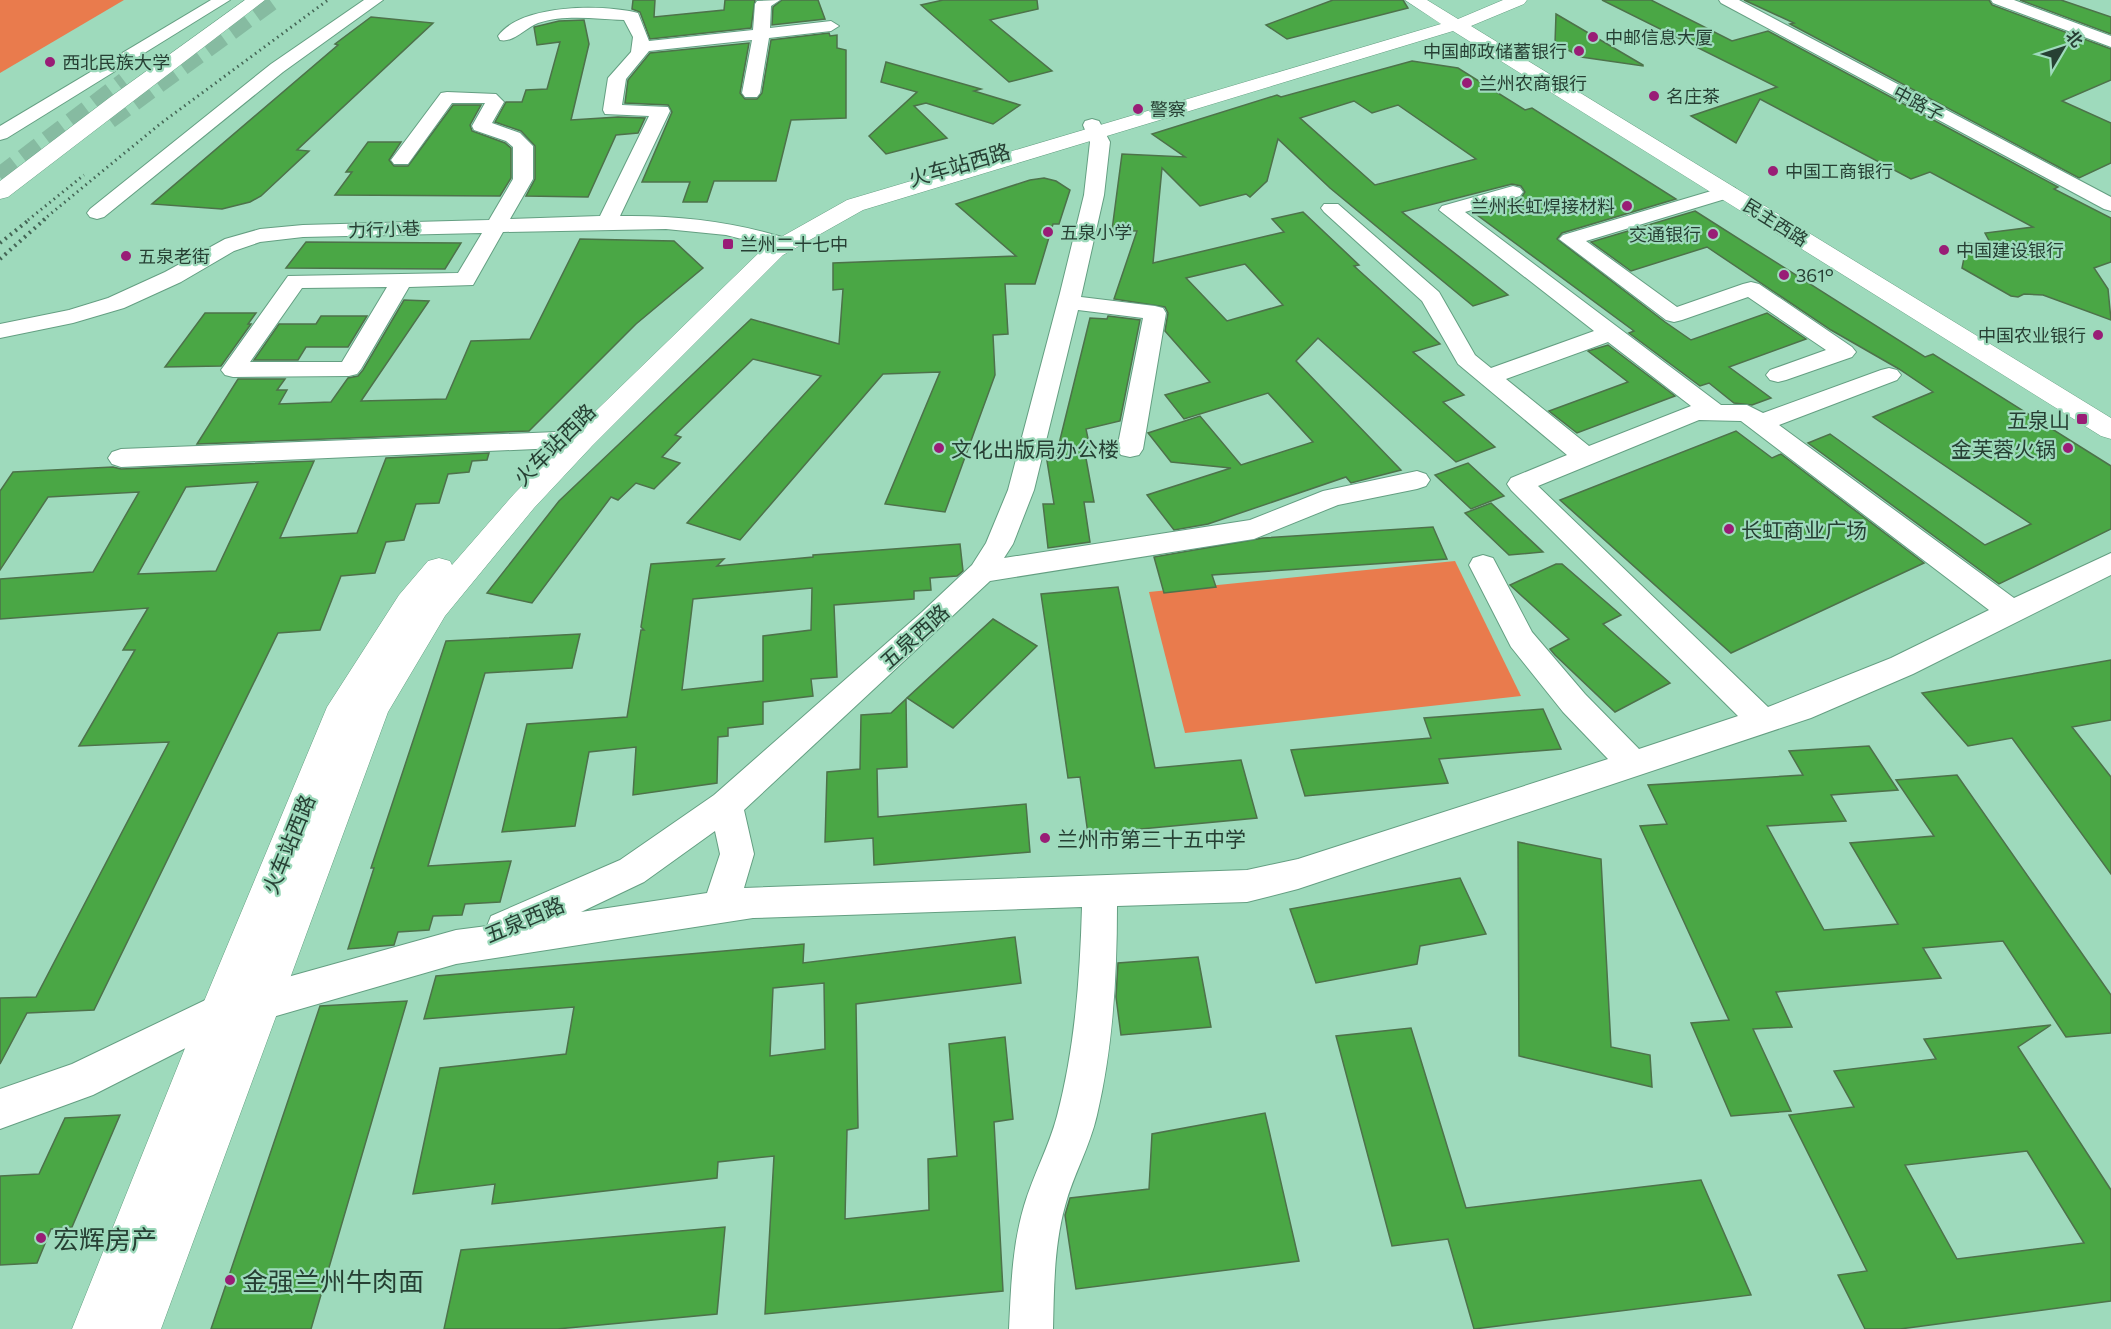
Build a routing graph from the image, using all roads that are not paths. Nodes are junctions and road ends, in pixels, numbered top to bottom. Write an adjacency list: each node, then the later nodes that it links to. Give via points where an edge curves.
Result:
1 (222, 0): 18 (street)
2 (256, 0): 19 (main road)
3 (375, 0): 27 (street, via 277,68)
4 (772, 0): 12 (street, via 763,4)
5 (1414, 0): 10 (main road)
6 (1480, 0): 10 (main road)
7 (1518, 0): 10 (main road)
8 (1727, 0): 25 (street, 中路子)
9 (1999, 0): 14 (street)
10 (1451, 14): 17 (main road, 火车站西路); 24 (main road, 民主西路); 38 (main road, 民主西路)
11 (831, 26): 12 (street)
12 (761, 34): 15 (street); 16 (street)
13 (506, 36): 15 (street, via 529,21 555,16 632,16)
14 (2111, 42)
15 (640, 47): 28 (street, via 640,53 617,78 612,110 661,111)
16 (751, 93)
17 (1094, 130): 30 (main road, 火车站西路, via 842,198); 32 (street, 五泉西路, via 1100,142 1094,195)
18 (0, 134)
19 (45, 156): 21 (main road); 22 (main road)
20 (400, 160): 29 (street, via 447,97 490,98 495,102 481,126 513,137 523,146 523,179)
21 (0, 185)
22 (0, 192)
23 (1513, 192): 34 (street, via 1449,210)
24 (1728, 192): 35 (street, via 1570,239 1674,315 1751,289 1844,351); 41 (main road, 民主西路)
25 (2111, 205)
26 (1331, 208): 37 (street, via 1431,297 1466,359)
27 (97, 213)
28 (607, 222): 29 (street, 力行小巷); 30 (street, 力行小巷, via 700,223)
29 (494, 226): 31 (street, via 465,280); 33 (street, 力行小巷, via 269,233 211,254 114,303)
30 (776, 240): 42 (main road, 火车站西路); 57 (main road, 火车站西路, via 775,250 524,501 434,608 372,708)
31 (402, 280): 31 (street, via 349,369 233,370 296,281)
32 (1069, 302): 43 (street, via 1155,313); 49 (street, 五泉西路, via 1021,490 999,544)
33 (0, 331)
34 (1612, 333): 37 (street); 39 (street)
35 (1778, 375)
36 (1889, 375): 40 (street)
37 (1488, 377): 44 (street)
38 (2111, 407)
39 (1715, 412): 40 (street, via 1747,414); 44 (street, via 1696,412)
40 (1760, 423): 50 (street)
41 (2111, 430)
42 (557, 440): 45 (street); 57 (main road, 火车站西路, via 503,495 410,603 344,706)
43 (1130, 449)
44 (1586, 457): 51 (street, via 1520,484)
45 (121, 458)
46 (1417, 480): 49 (street, via 1332,497 1254,529)
47 (2111, 563): 50 (street)
48 (1483, 565): 52 (street, via 1521,639 1574,703)
49 (982, 572): 53 (street, 五泉西路)
50 (2013, 612): 51 (street, via 1902,666)
51 (1763, 721): 52 (street)
52 (1634, 764): 54 (street, via 1315,870 1257,884)
53 (726, 805): 55 (street, via 737,854); 56 (street, 五泉西路, via 632,870 546,911)
54 (1100, 891): 55 (street); 61 (street, via 1099,958 1091,1034 1076,1117 1044,1207 1034,1263)
55 (737, 904): 56 (street)
56 (456, 947): 57 (street)
57 (240, 1007): 58 (street, via 79,1081); 59 (main road, 火车站西路); 60 (main road, 火车站西路)
58 (0, 1109)
59 (96, 1329)
60 (137, 1329)
61 (1031, 1329)

